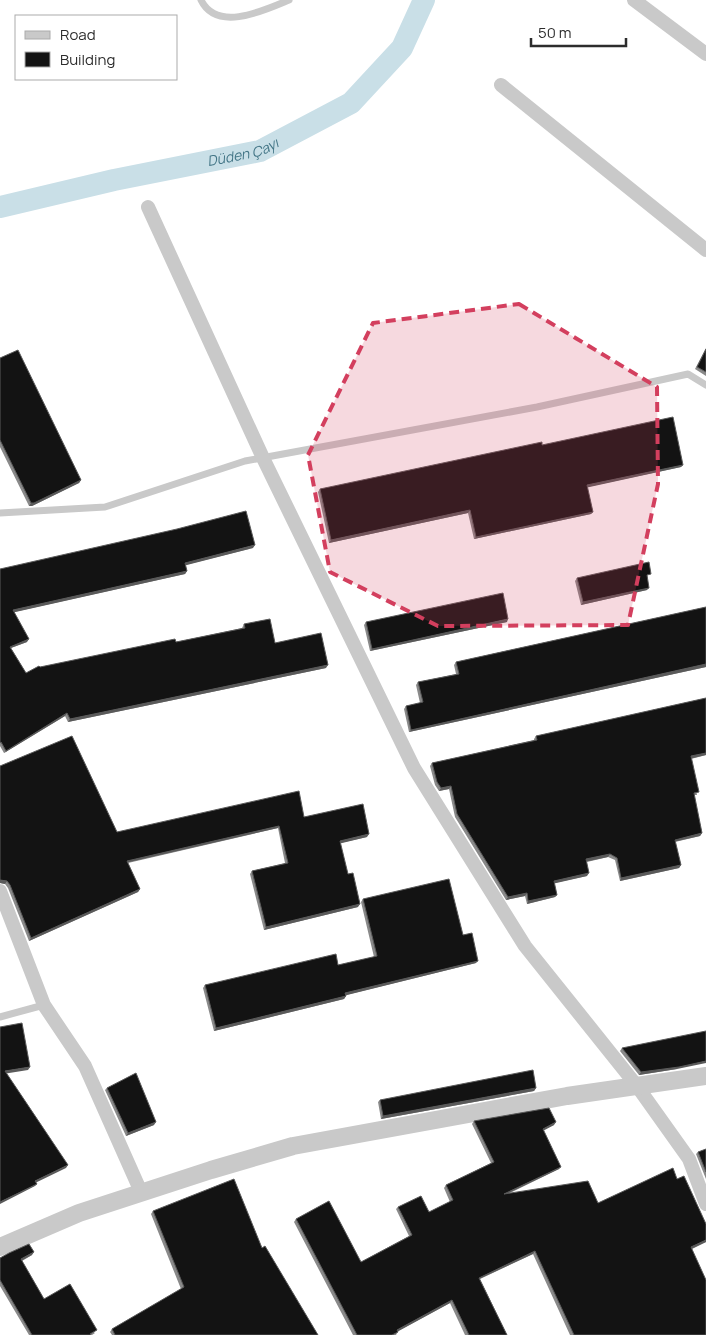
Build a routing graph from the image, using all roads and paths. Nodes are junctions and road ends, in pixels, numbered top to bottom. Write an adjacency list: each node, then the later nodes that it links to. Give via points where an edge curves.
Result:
1 (201, 0): 2 (lane, via 215,14 235,17 256,14)
2 (289, 0)
3 (634, 0): 4 (street)
4 (706, 54)
5 (500, 84): 7 (street)
6 (148, 207): 9 (street)
7 (706, 250)
8 (706, 385): 9 (lane, via 688,374 537,407)
9 (262, 458): 10 (lane, via 105,507); 15 (street, via 414,768 525,946)
10 (0, 513)
11 (0, 891): 12 (street)
12 (44, 1005): 13 (lane); 16 (street, via 85,1066)
13 (0, 1017)
14 (706, 1076): 15 (street)
15 (637, 1086): 16 (street, via 293,1146); 17 (street, via 689,1159)
16 (141, 1192): 18 (street, via 79,1213)
17 (706, 1204)
18 (0, 1247)

